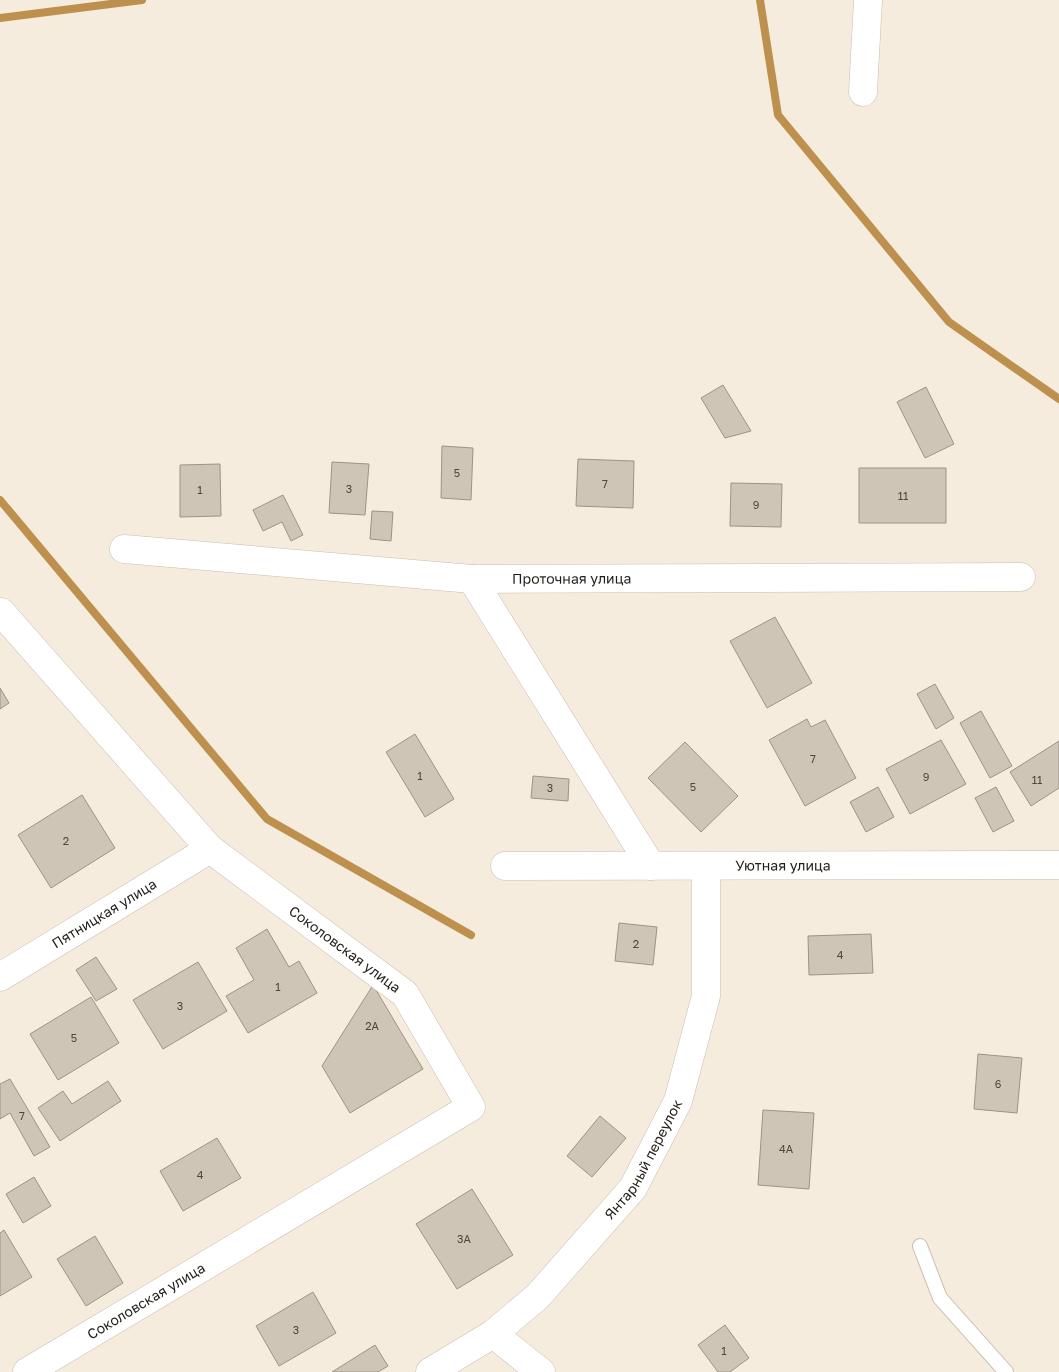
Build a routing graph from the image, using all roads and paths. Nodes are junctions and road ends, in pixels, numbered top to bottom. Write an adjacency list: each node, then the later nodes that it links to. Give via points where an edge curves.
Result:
1 (868, 0): 2 (street)
2 (863, 92)
3 (124, 549): 5 (street, Проточная улица)
4 (1021, 577): 5 (street, Проточная улица)
5 (472, 579): 10 (street)
6 (1, 612): 7 (street, Соколовская улица)
7 (210, 849): 12 (street, Пятницкая улица); 15 (street, Соколовская улица, via 405,994 471,1107)
8 (1059, 865): 11 (street, Уютная улица)
9 (505, 866): 10 (street, Уютная улица)
10 (651, 866): 11 (street, Уютная улица)
11 (706, 866): 14 (street, Янтарный переулок, via 706,996 678,1101 633,1188 538,1296)
12 (0, 977)
13 (920, 1246): 18 (lane, via 940,1298)
14 (493, 1334): 16 (street, Янтарный переулок); 17 (street)
15 (27, 1372)
16 (430, 1372)
17 (541, 1372)
18 (1006, 1372)

